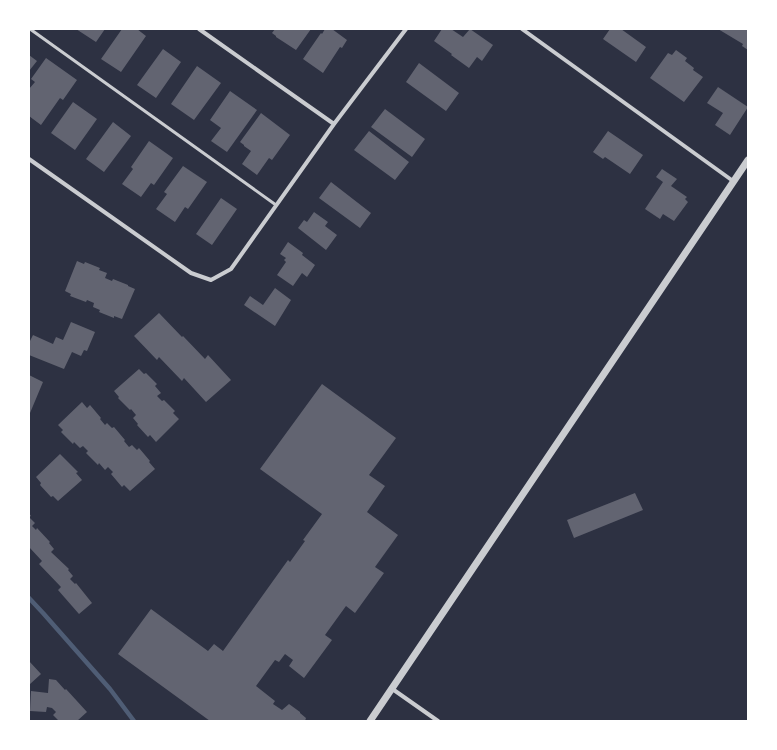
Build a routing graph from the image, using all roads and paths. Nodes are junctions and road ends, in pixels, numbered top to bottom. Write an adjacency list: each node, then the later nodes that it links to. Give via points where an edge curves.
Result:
1 (30, 29): 9 (lane)
2 (199, 29): 5 (street)
3 (406, 29): 5 (street)
4 (522, 29): 8 (street)
5 (334, 124): 9 (street)
6 (29, 160): 9 (street, via 191,273 211,280 231,269)
7 (748, 160): 8 (street)
8 (733, 181): 10 (street)
9 (276, 205)
10 (391, 688): 11 (street); 12 (street)
11 (370, 721)
12 (438, 721)

